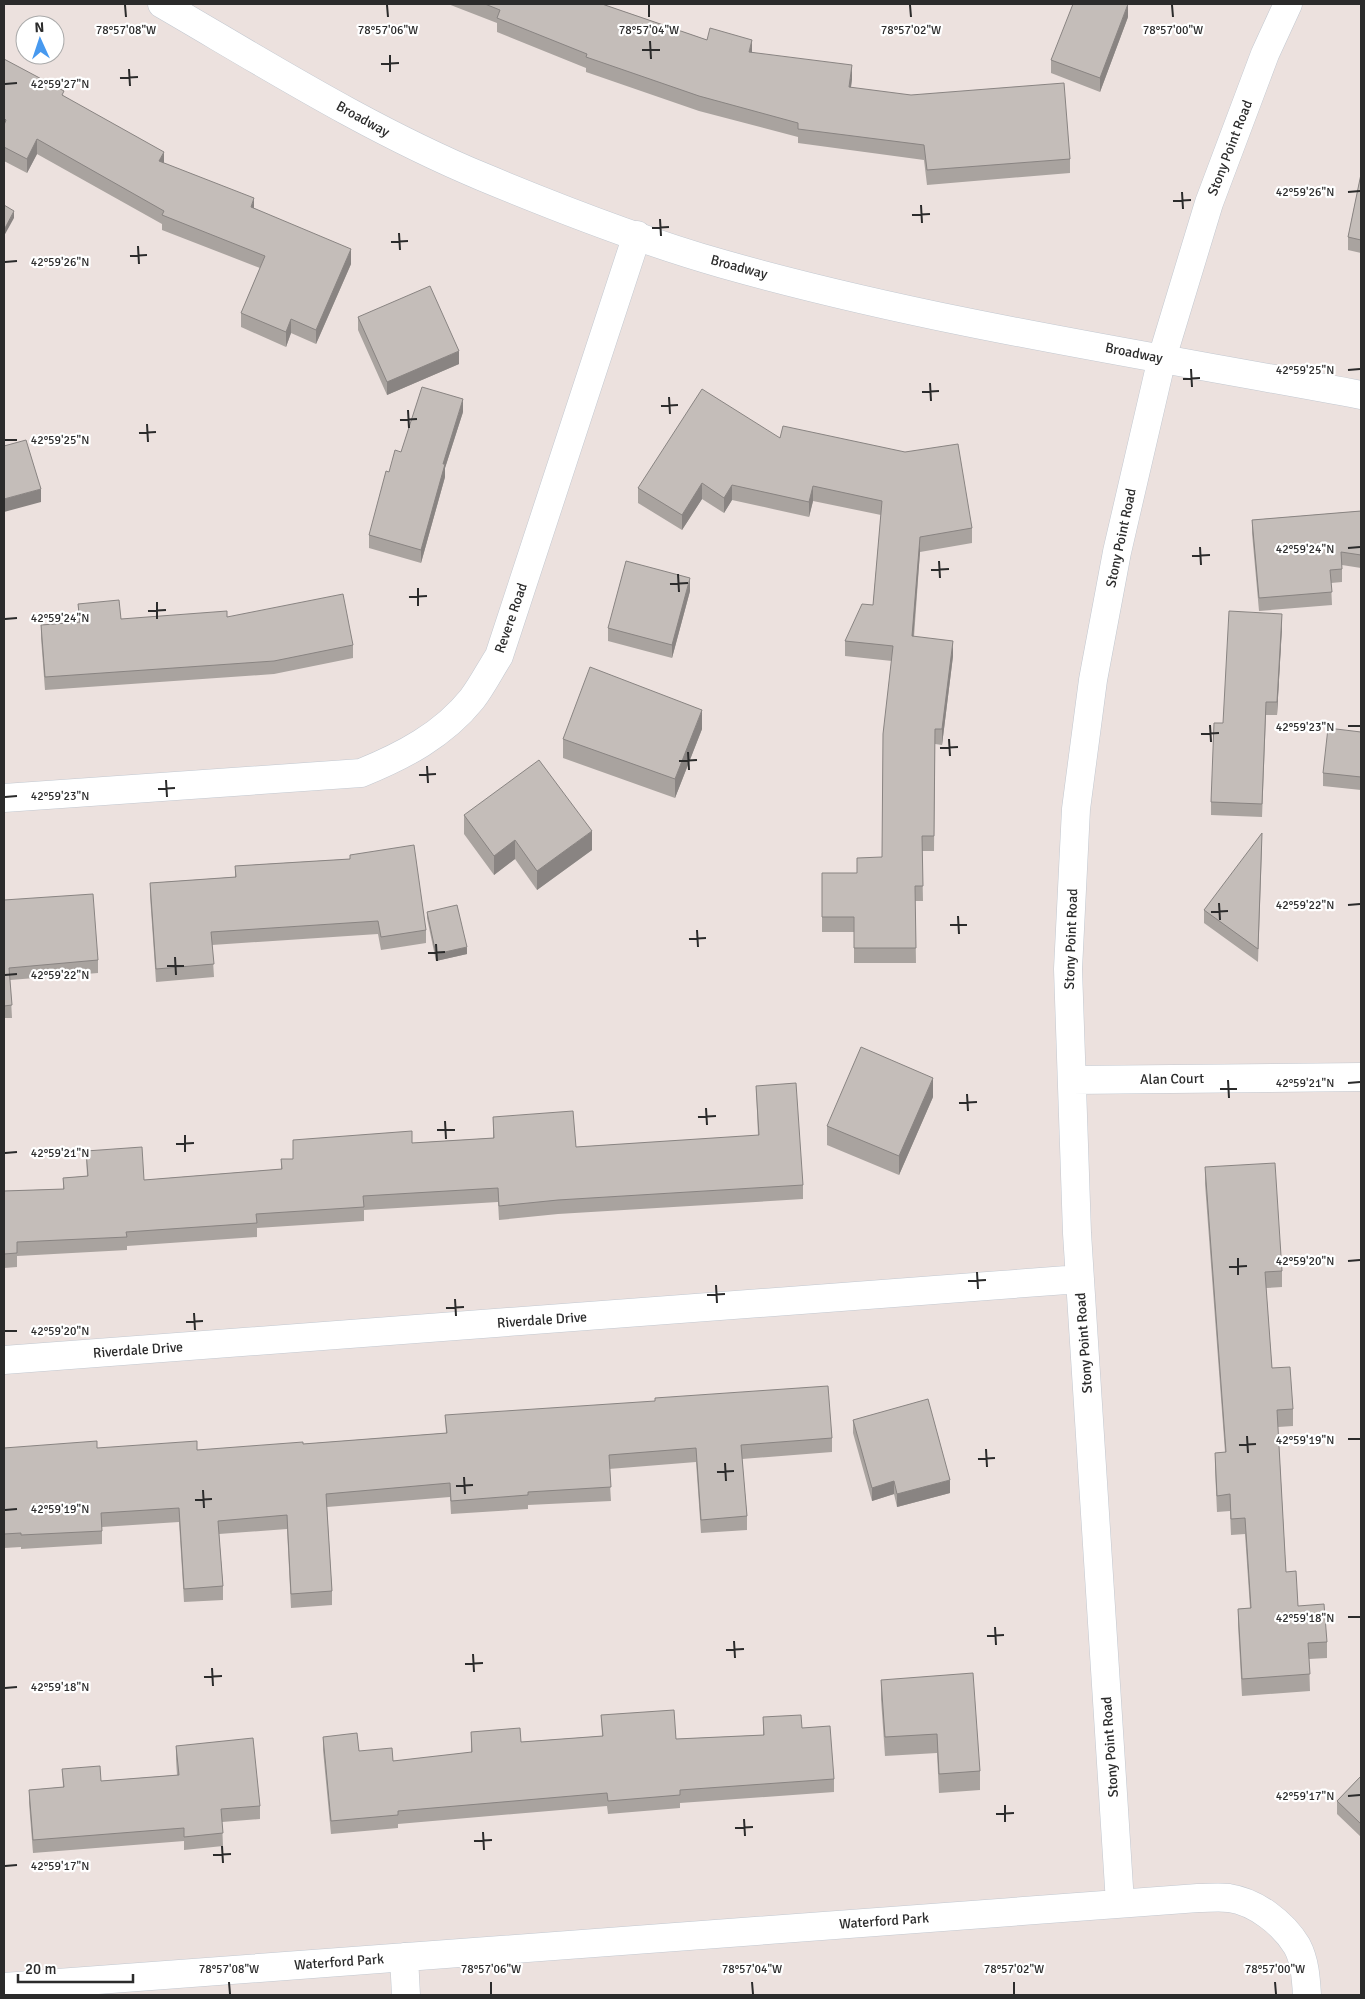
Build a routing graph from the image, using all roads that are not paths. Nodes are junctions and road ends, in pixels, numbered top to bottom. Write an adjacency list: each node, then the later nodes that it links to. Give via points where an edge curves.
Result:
1 (162, 4): 3 (street, Broadway, via 391,135 482,176)
2 (1288, 4): 4 (street, Stony Point Road, via 1265,54 1209,202)
3 (637, 235): 4 (street, Broadway, via 721,263 902,309); 6 (street, Revere Road, via 499,656 472,699 441,730 403,756 361,773)
4 (1162, 358): 5 (street, Broadway); 8 (street, Stony Point Road, via 1117,552 1093,680 1077,800 1068,969)
5 (1361, 395)
6 (4, 798)
7 (1361, 1077): 8 (street, Alan Court)
8 (1072, 1080): 9 (street, Stony Point Road)
9 (1080, 1279): 10 (street, Riverdale Drive); 11 (street, Stony Point Road)
10 (4, 1360)
11 (1120, 1903): 12 (street, Waterford Park); 15 (street, Waterford Park, via 1230,1898 1250,1904 1270,1916 1297,1947 1305,1970)
12 (404, 1957): 13 (street, Waterford Park); 14 (street, Waterford Park)
13 (4, 1988)
14 (406, 1995)
15 (1307, 1995)

